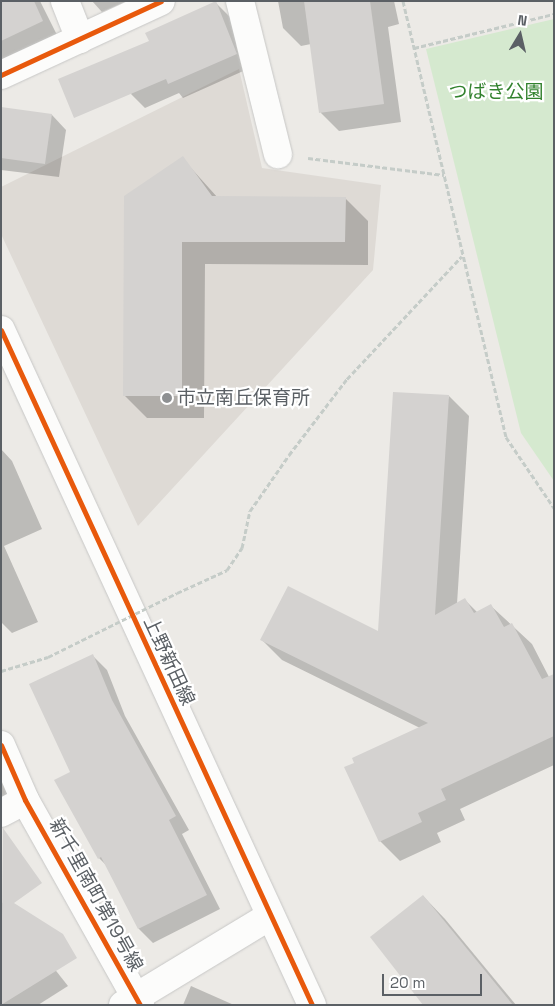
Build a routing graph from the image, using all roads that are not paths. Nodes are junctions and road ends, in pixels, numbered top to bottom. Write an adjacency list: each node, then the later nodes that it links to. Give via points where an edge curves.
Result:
1 (65, 1): 4 (street)
2 (161, 1): 4 (street)
3 (240, 1): 6 (street)
4 (80, 38): 5 (street)
5 (1, 74)
6 (278, 154)
7 (1, 330): 11 (street, 上野新田線)
8 (1, 745): 9 (street, 新千里南町第19号線)
9 (25, 800): 10 (street); 12 (street, 新千里南町第19号線)
10 (1, 813)
11 (270, 916): 12 (street); 13 (street, 上野新田線)
12 (133, 1002)
13 (312, 1005)

